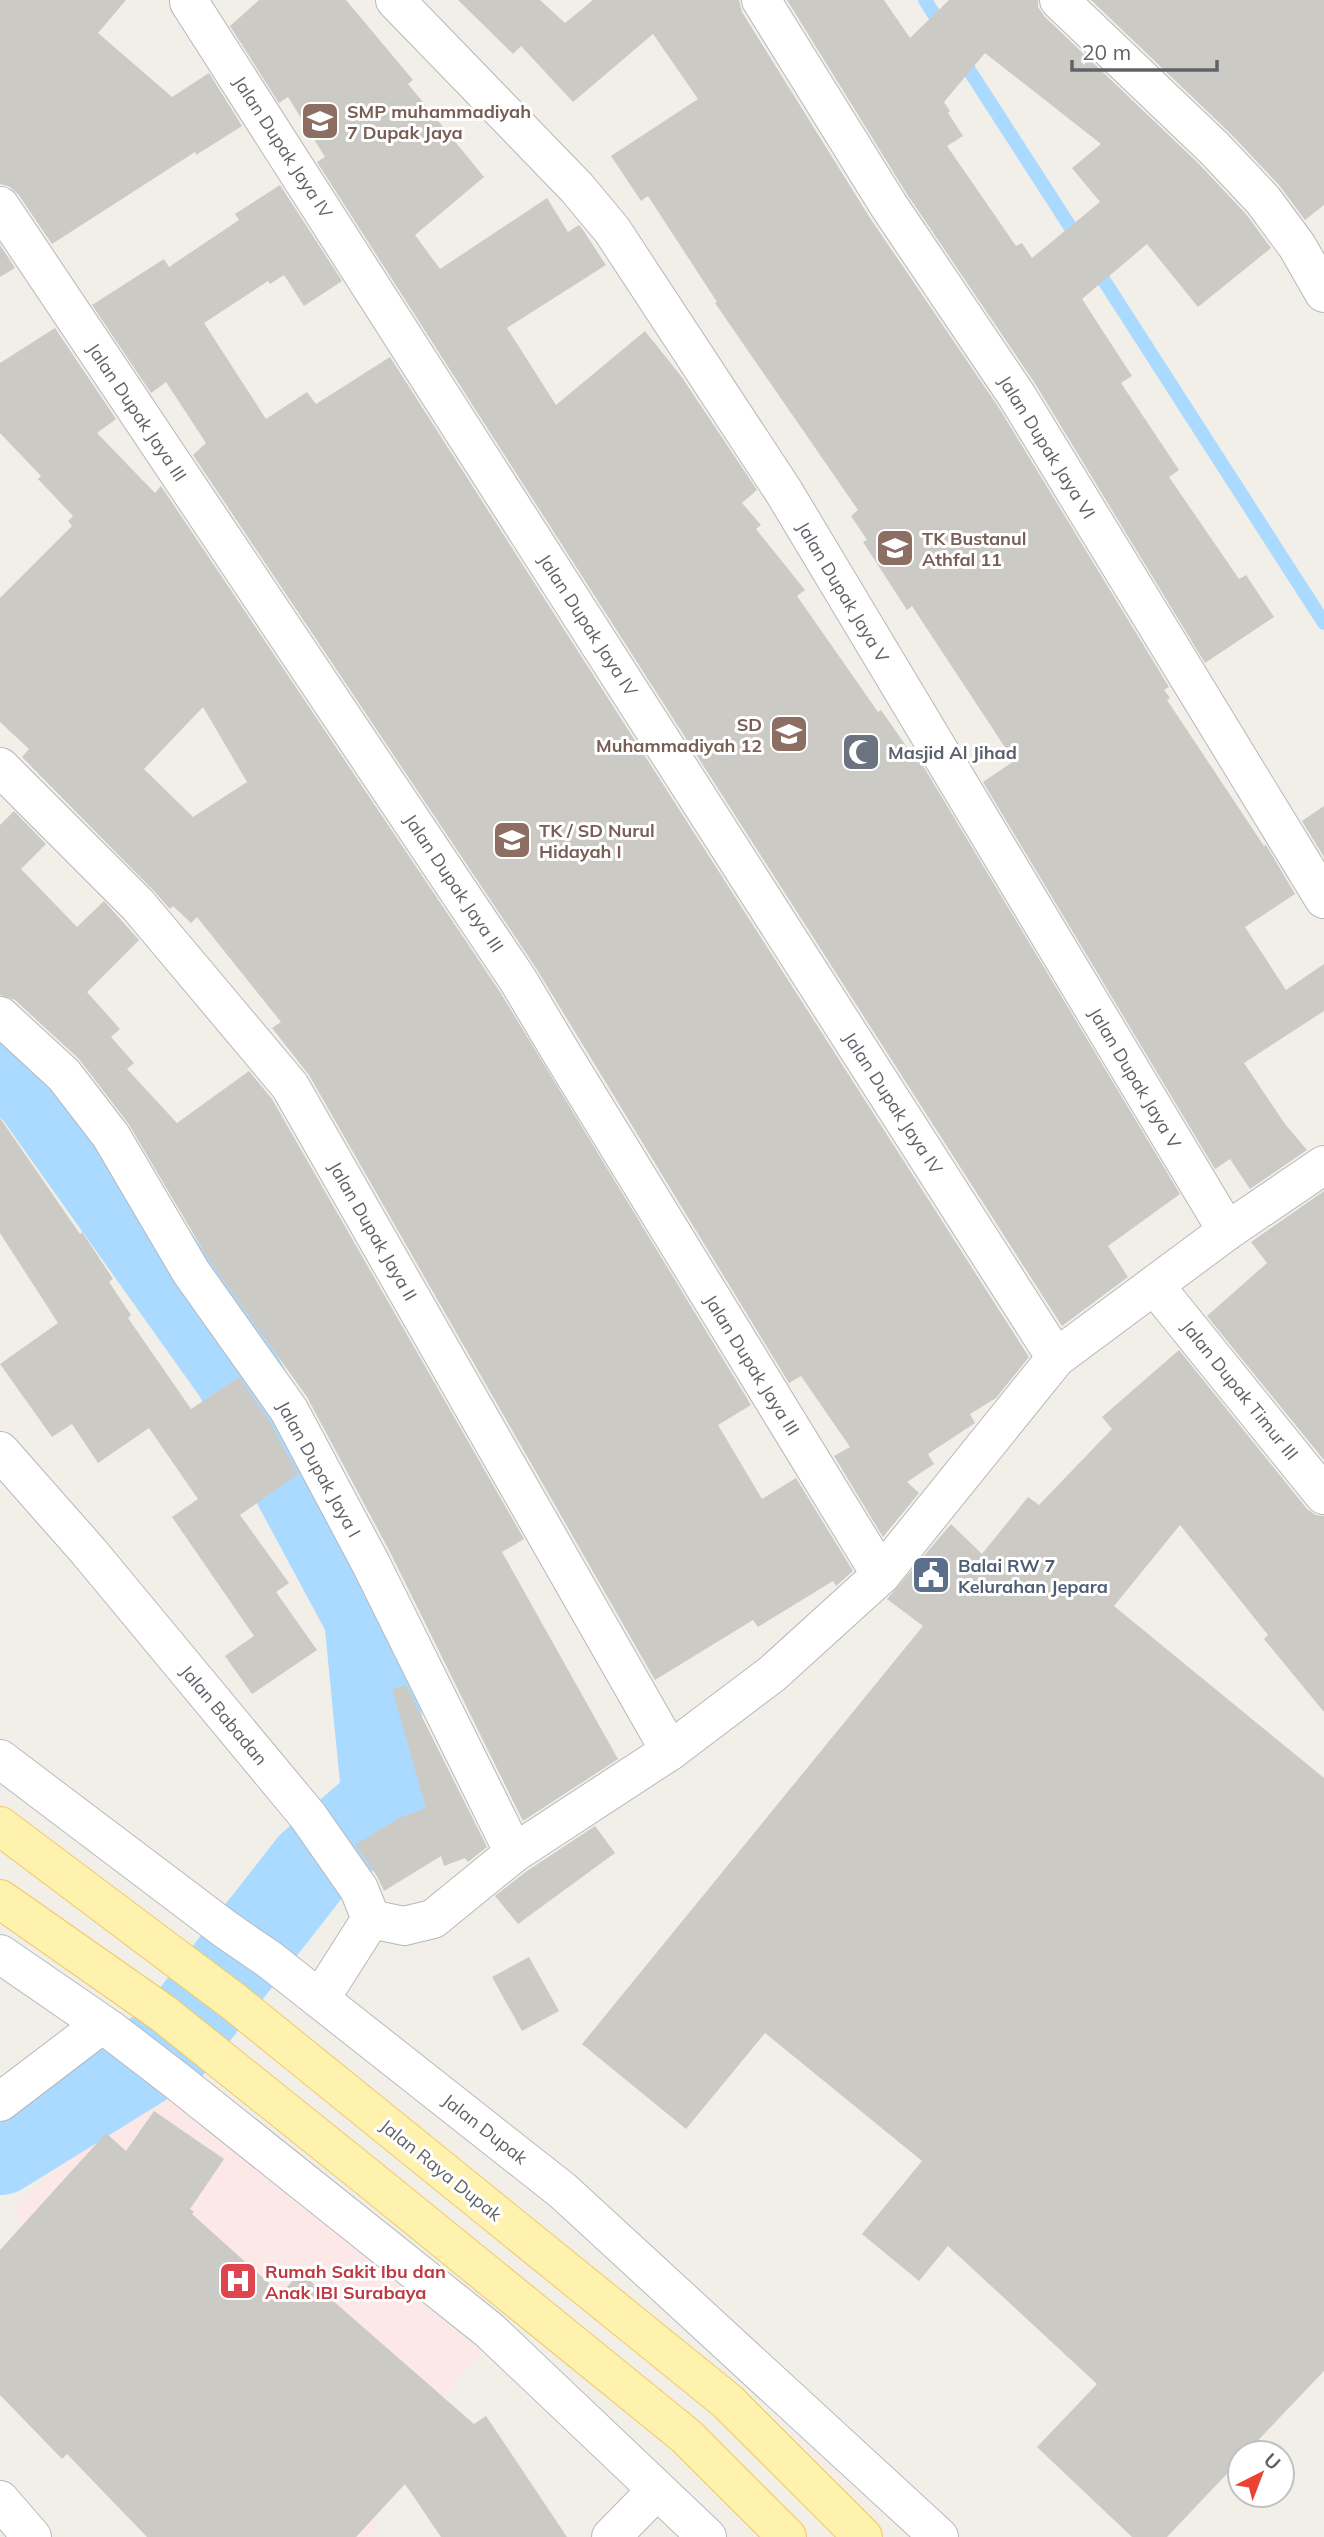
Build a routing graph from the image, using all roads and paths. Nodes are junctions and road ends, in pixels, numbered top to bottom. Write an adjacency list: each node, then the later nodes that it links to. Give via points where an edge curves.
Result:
1 (191, 0): 13 (street, Jalan Dupak Jaya IV)
2 (395, 0): 11 (street, Jalan Dupak Jaya V, via 612,230 784,492)
3 (761, 0): 8 (street, Jalan Dupak Jaya VI, via 889,206 1017,396)
4 (1059, 0): 6 (street, via 1263,200)
5 (0, 206): 16 (street, Jalan Dupak Jaya III, via 518,980)
6 (1324, 293)
7 (0, 767): 17 (street, Jalan Dupak Jaya II, via 138,905 290,1086)
8 (1324, 900)
9 (0, 1016): 20 (street, Jalan Dupak Jaya I, via 64,1075 111,1136 191,1272 289,1410)
10 (1324, 1165): 11 (street)
11 (1227, 1231): 12 (street)
12 (1155, 1286): 13 (street); 15 (street, Jalan Dupak Timur III)
13 (1056, 1358): 16 (street)
14 (0, 1451): 22 (street, Jalan Babadan, via 308,1816)
15 (1324, 1495)
16 (881, 1576): 17 (street, via 772,1674)
17 (670, 1751): 20 (street)
18 (0, 1759): 24 (street, Jalan Dupak)
19 (0, 1826): 28 (main road, Jalan Raya Dupak, via 233,2001)
20 (514, 1853): 22 (street, via 433,1919 404,1926)
21 (0, 1899): 29 (main road, via 164,2014)
22 (365, 1904): 24 (street)
23 (0, 1954): 25 (street)
24 (320, 1999): 27 (street, Jalan Dupak, via 563,2191)
25 (107, 2028): 26 (street); 30 (street, via 489,2330)
26 (0, 2102)
27 (670, 2290): 28 (street); 37 (street, Jalan Dupak)
28 (637, 2329): 29 (main road); 36 (main road, Jalan Raya Dupak, via 727,2401)
29 (604, 2370): 35 (main road, via 686,2436)
30 (657, 2490): 33 (street); 34 (street)
31 (0, 2500): 32 (street)
32 (32, 2537)
33 (611, 2537)
34 (707, 2537)
35 (787, 2537)
36 (863, 2537)
37 (939, 2537)

